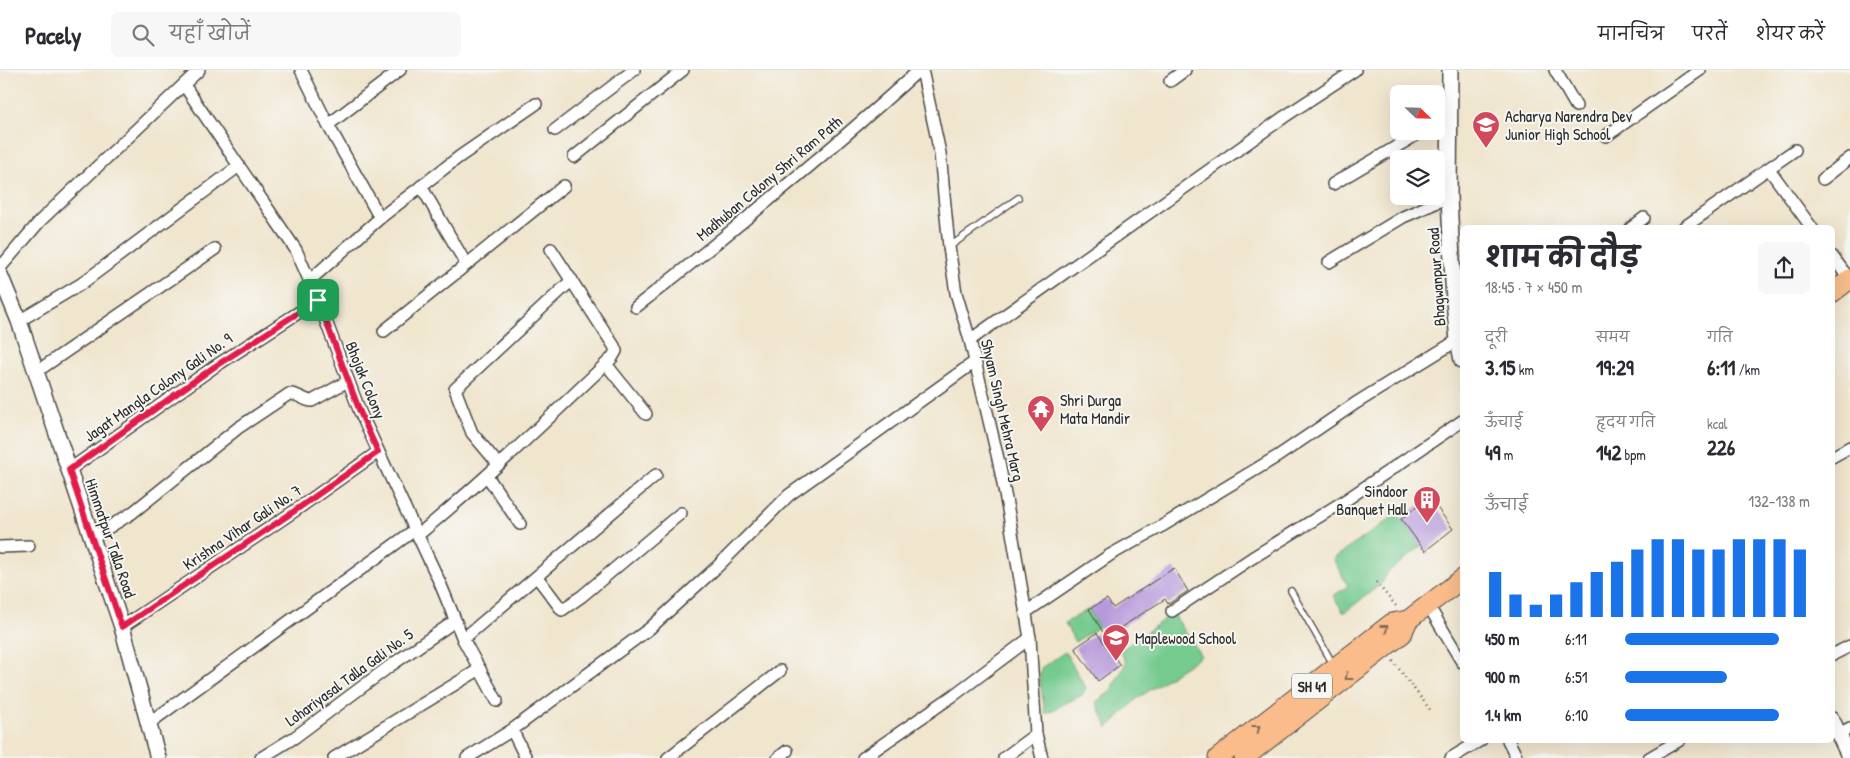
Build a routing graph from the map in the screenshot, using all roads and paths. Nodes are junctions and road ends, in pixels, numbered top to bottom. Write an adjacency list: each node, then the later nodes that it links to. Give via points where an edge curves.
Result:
1 (199, 70): 13 (street)
2 (301, 70): 17 (street)
3 (400, 70): 17 (street)
4 (634, 70): 18 (street)
5 (683, 70): 23 (street)
6 (921, 70): 38 (street, Shyam Singh Mehra Marg, via 940,153); 51 (street, Madhuban Colony Shri Ram Path, via 726,237)
7 (1185, 70): 12 (street)
8 (1355, 70): 54 (street)
9 (1450, 70): 15 (street, Bhagwanpur Road)
10 (1555, 70): 16 (street)
11 (1700, 70): 19 (street)
12 (1170, 81)
13 (184, 85): 25 (street, Bhojak Colony); 44 (street, via 40,221)
14 (536, 104): 29 (street)
15 (1445, 106)
16 (1576, 106)
17 (328, 126): 33 (street)
18 (556, 130)
19 (1606, 136)
20 (1408, 140): 28 (street)
21 (1445, 140): 31 (street, Bhagwanpur Road)
22 (1794, 150): 26 (street)
23 (574, 157)
24 (1850, 158): 27 (street)
25 (239, 166): 48 (street, Bhojak Colony, via 296,250); 52 (street, via 82,284)
26 (1769, 169): 36 (street); 37 (street)
27 (1823, 179)
28 (1333, 184)
29 (421, 186): 33 (street); 43 (street)
30 (564, 186): 43 (street)
31 (1449, 197): 42 (street, via 1404,217); 55 (street, Bhagwanpur Road, via 1454,302)
32 (1018, 198): 38 (lane)
33 (380, 218): 48 (street)
34 (1644, 218): 35 (street)
35 (1635, 225)
36 (1687, 225)
37 (1810, 225)
38 (949, 247): 54 (street, Shyam Singh Mehra Marg, via 956,293)
39 (552, 248): 46 (street)
40 (215, 249): 59 (street)
41 (1835, 260): 47 (street)
42 (1329, 262)
43 (466, 264): 53 (street)
44 (0, 268)
45 (0, 275): 52 (street, Himmatpur Talla Road)
46 (572, 280): 58 (street, via 614,346 616,352); 66 (street, via 455,389 472,433)
47 (1850, 280): 49 (main road)
48 (309, 281): 50 (street, Bhojak Colony)
49 (1835, 291)
50 (318, 300): 60 (street, Bhojak Colony); 67 (street, Jagat Mangla Colony Gali No. 9, via 214,367)
51 (636, 307)
52 (19, 321): 59 (street, Himmatpur Talla Road)
53 (384, 331)
54 (970, 340): 57 (street, Shyam Singh Mehra Marg)
55 (1460, 346)
56 (1460, 353): 82 (street, via 1356,403 1278,456 1110,555)
57 (976, 362): 82 (street, Shyam Singh Mehra Marg, via 999,463); 99 (street, via 789,496 649,630)
58 (606, 364): 61 (street); 66 (street)
59 (36, 372): 67 (street, Himmatpur Talla Road)
60 (348, 381): 64 (street, Bhojak Colony); 73 (street, via 312,401 289,394 238,428 132,513)
61 (646, 414)
62 (1460, 422): 81 (street)
63 (1850, 447): 65 (street)
64 (378, 452): 72 (street, Bhojak Colony); 85 (street, Krishna Vihar Gali No. 7)
65 (1835, 455)
66 (498, 464): 69 (street)
67 (69, 470): 73 (street, Himmatpur Talla Road)
68 (656, 475): 76 (street)
69 (487, 476): 71 (street); 72 (street)
70 (681, 513): 76 (street, via 562,610)
71 (520, 524)
72 (417, 532): 84 (street, Bhojak Colony); 97 (street)
73 (93, 538): 85 (street, Himmatpur Talla Road)
74 (29, 546): 75 (street)
75 (0, 547)
76 (537, 577): 87 (street)
77 (1460, 581): 80 (main road, SH 41)
78 (1376, 582): 83 (path)
79 (1291, 591): 92 (lane)
80 (1428, 605): 83 (main road, SH 41); 91 (street)
81 (1172, 611)
82 (1026, 612): 86 (street, Shyam Singh Mehra Marg)
83 (1408, 620): 89 (main road, SH 41, via 1402,634); 92 (main road, SH 41, one-way to 83, via 1392,623)
84 (455, 621): 87 (street, Bhojak Colony); 106 (street, Lohariyasal Talla Gali No. 5)
85 (122, 627): 97 (street, Himmatpur Talla Road)
86 (1030, 638): 100 (street, Shyam Singh Mehra Marg); 104 (street)
87 (463, 639): 93 (street, Bhojak Colony)
88 (1850, 646): 90 (street)
89 (1384, 649): 96 (path); 114 (main road, SH 41, one-way to 114)
90 (1835, 654)
91 (1460, 659)
92 (1335, 668): 113 (main road, SH 41, one-way to 92)
93 (480, 669): 95 (street, Bhojak Colony); 107 (street)
94 (780, 671): 110 (street)
95 (497, 701)
96 (1431, 711)
97 (148, 724): 105 (street, Himmatpur Talla Road)
98 (1840, 727): 118 (street)
99 (512, 730): 108 (street); 109 (street)
100 (1036, 734): 111 (street); 112 (street, Shyam Singh Mehra Marg)
101 (1476, 743): 115 (street)
102 (1510, 743): 116 (street)
103 (1675, 743): 117 (street)
104 (865, 757)
105 (158, 758)
106 (261, 758)
107 (334, 758)
108 (467, 758)
109 (526, 758)
110 (668, 758)
111 (1004, 758)
112 (1042, 758)
113 (1218, 758)
114 (1244, 758)
115 (1451, 758)
116 (1518, 758)
117 (1649, 758)
118 (1850, 758)

